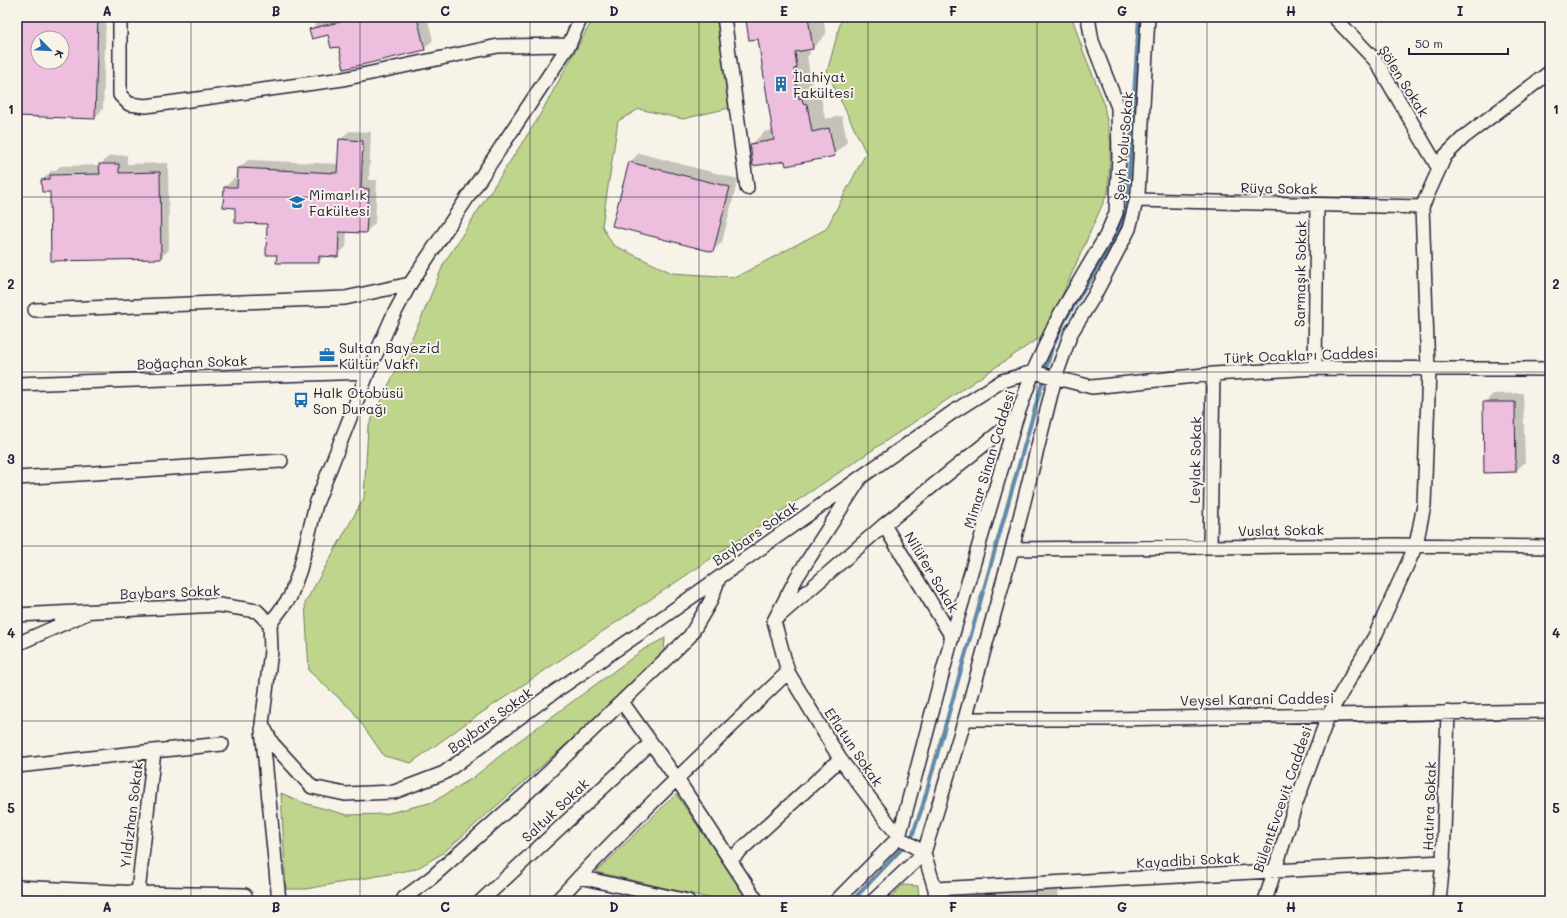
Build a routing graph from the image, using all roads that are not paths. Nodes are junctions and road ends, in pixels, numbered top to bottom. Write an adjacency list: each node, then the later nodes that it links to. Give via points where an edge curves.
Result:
1 (120, 17): 7 (street, via 120,95 129,104 146,106 343,79 498,46)
2 (582, 17): 7 (street)
3 (724, 17): 10 (street)
4 (1088, 17): 20 (street, Mimar Sinan Caddesi, via 1092,41 1118,107 1116,212 1106,236 1059,316)
5 (1148, 17): 11 (street, Şeyh Yolu Sokak)
6 (1334, 17): 9 (street, Şölen Sokak, via 1376,61)
7 (569, 45): 14 (street)
8 (1550, 72): 9 (street, BülentEvcevit Caddesi, via 1464,137 1445,156)
9 (1439, 169): 13 (street, BülentEvcevit Caddesi)
10 (747, 188)
11 (1136, 200): 12 (street, Rüya Sokak); 22 (street, Şeyh Yolu Sokak, via 1129,229 1094,296 1071,333)
12 (1317, 205): 13 (street, Rüya Sokak); 16 (street, Sarmaşık Sokak)
13 (1422, 207): 17 (street, BülentEvcevit Caddesi)
14 (410, 284): 15 (street, via 345,298); 19 (street)
15 (35, 310)
16 (1315, 368): 17 (street, Türk Ocakları Caddesi); 21 (street, Türk Ocakları Caddesi)
17 (1428, 369): 18 (street, Türk Ocakları Caddesi); 29 (street, BülentEvcevit Caddesi, via 1424,505)
18 (1550, 369)
19 (368, 372): 23 (street, Boğaçhan Sokak); 37 (street, via 316,504 300,569 290,597)
20 (1033, 372): 22 (street, Türk Ocakları Caddesi); 24 (street, Mimar Sinan Caddesi); 26 (street, Baybars Sokak, via 1002,381)
21 (1213, 374): 22 (street, Türk Ocakları Caddesi, via 1092,387); 30 (street, Leylak Sokak)
22 (1055, 378): 32 (street)
23 (17, 384)
24 (1016, 419): 28 (street); 38 (street, Mimar Sinan Caddesi)
25 (281, 461): 27 (street)
26 (861, 477): 33 (street, Baybars Sokak); 36 (street, via 797,577)
27 (17, 478)
28 (884, 524): 36 (street); 38 (street, Nilüfer Sokak)
29 (1416, 545): 30 (street, Vuslat Sokak); 31 (street, Vuslat Sokak); 44 (street, BülentEvcevit Caddesi, via 1375,636)
30 (1210, 547): 32 (street, Vuslat Sokak)
31 (1550, 547)
32 (1012, 549): 45 (street)
33 (719, 578): 41 (street, via 710,602 690,636); 46 (street, Baybars Sokak, via 550,695 444,773 394,792 345,794 312,787 272,742)
34 (93, 611): 35 (street, Baybars Sokak); 37 (street, Baybars Sokak, via 219,605 257,611); 39 (street)
35 (17, 615)
36 (774, 621): 40 (street, Eflatun Sokak)
37 (270, 624): 46 (street, via 271,651)
38 (952, 637): 53 (street, Mimar Sinan Caddesi)
39 (17, 644)
40 (788, 672): 50 (street, Eflatun Sokak); 52 (street)
41 (622, 702): 47 (street); 63 (street, via 528,792)
42 (1550, 711): 43 (street, Veysel Karani Caddesi)
43 (1448, 712): 44 (street, Veysel Karani Caddesi); 56 (street, Hatıra Sokak)
44 (1329, 714): 45 (street, Veysel Karani Caddesi, via 1111,719); 57 (street, BülentEvcevit Caddesi)
45 (965, 719): 54 (street)
46 (262, 724): 64 (street)
47 (652, 743): 52 (street); 65 (street, Saltuk Sokak)
48 (222, 744): 49 (street)
49 (154, 751): 51 (street, Yıldızhan Sokak); 62 (street, Yıldızhan Sokak)
50 (840, 759): 53 (street, Eflatun Sokak); 55 (street)
51 (17, 766)
52 (677, 779): 55 (street); 58 (street)
53 (899, 837): 54 (street); 69 (street, Mimar Sinan Caddesi)
54 (924, 853): 61 (street); 70 (street)
55 (730, 860): 68 (street)
56 (1443, 862): 57 (street, Kayadibi Sokak); 72 (street, Hatıra Sokak)
57 (1274, 872): 61 (street, Kayadibi Sokak); 71 (street, BülentEvcevit Caddesi)
58 (579, 877): 66 (street); 67 (street)
59 (17, 887): 62 (street)
60 (245, 894): 62 (street)
61 (935, 895)
62 (138, 897)
63 (404, 900)
64 (278, 901)
65 (481, 901)
66 (557, 901)
67 (688, 901)
68 (757, 901)
69 (836, 901)
70 (873, 901)
71 (1265, 901)
72 (1439, 901)

